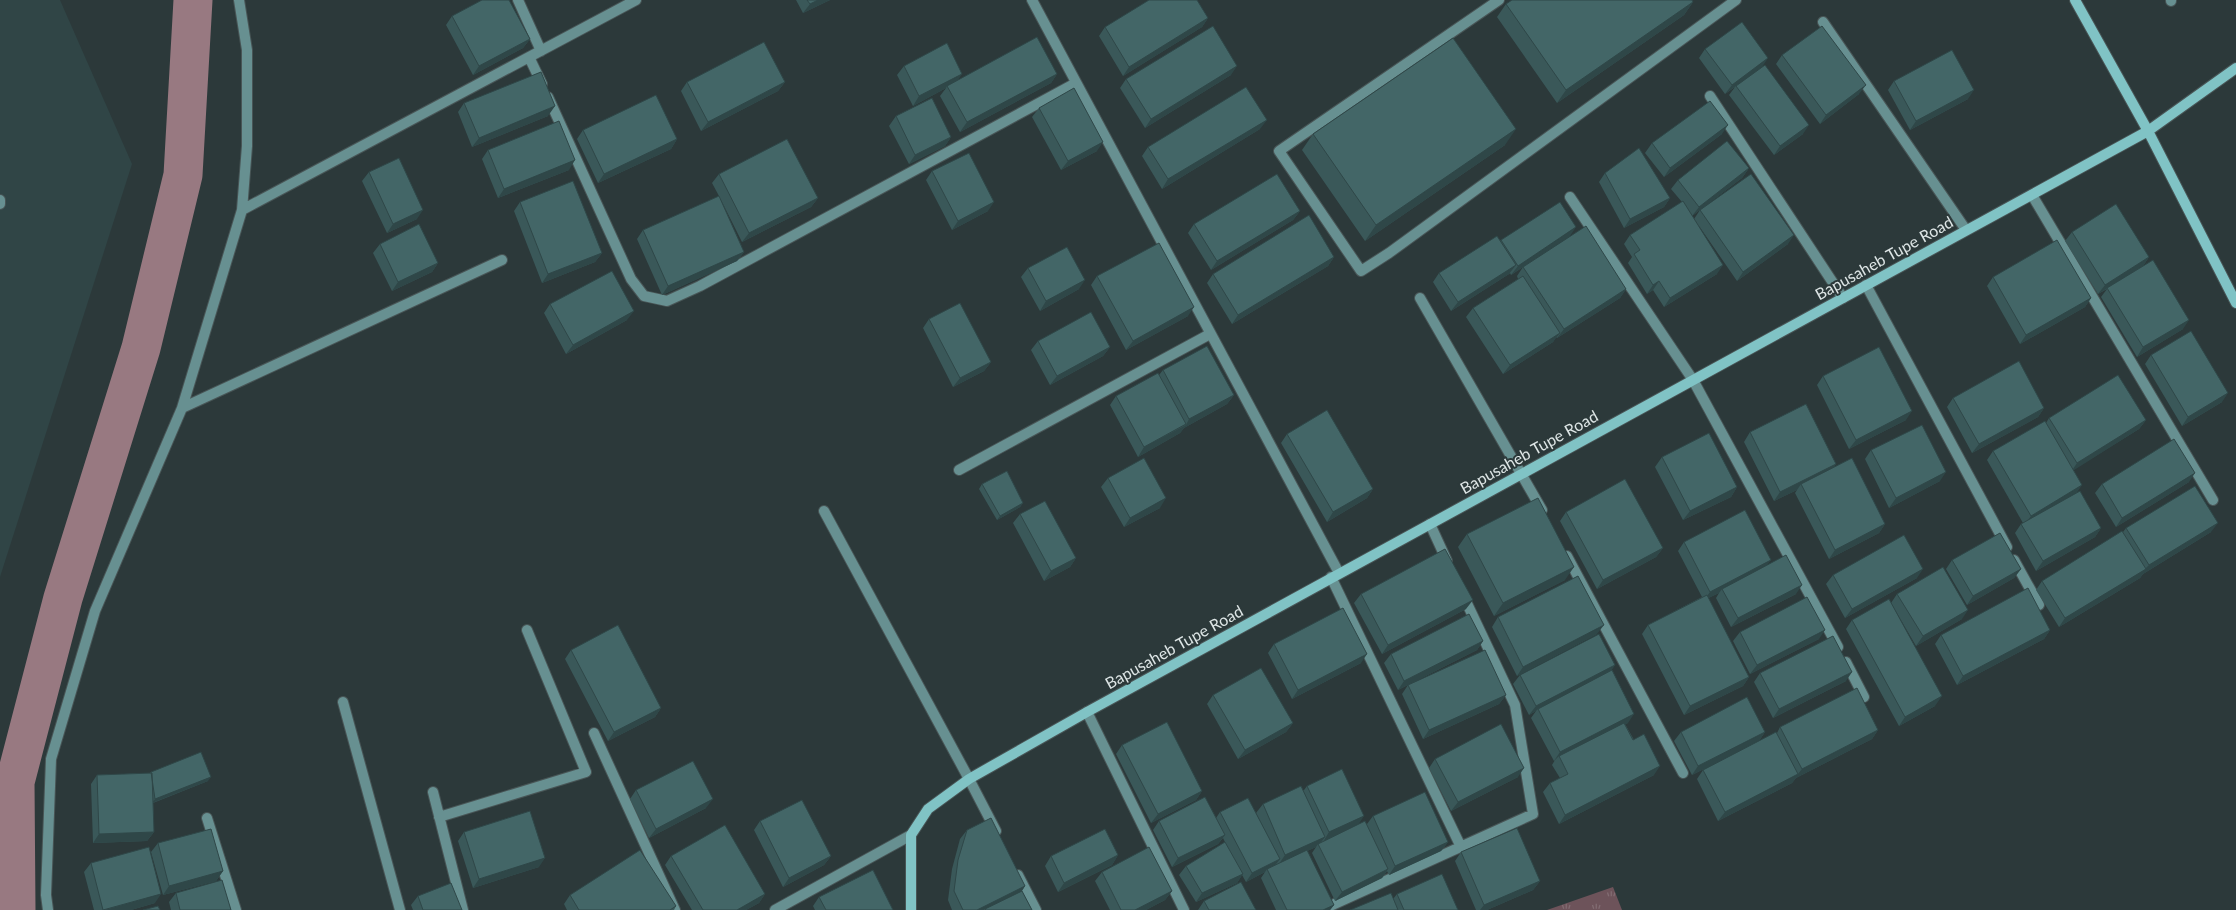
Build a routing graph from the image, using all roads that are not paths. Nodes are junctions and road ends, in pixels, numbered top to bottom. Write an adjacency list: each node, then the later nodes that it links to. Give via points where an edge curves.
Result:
1 (239, 0): 19 (street, via 247,50 247,146)
2 (518, 0): 9 (street)
3 (636, 0): 9 (street)
4 (1032, 0): 12 (street)
5 (1499, 0): 6 (street, via 1279,151 1361,271)
6 (1736, 0)
7 (2075, 0): 14 (street)
8 (1822, 22): 20 (street)
9 (541, 51): 10 (street)
10 (530, 58): 12 (street, via 631,279 644,296 667,301); 19 (street)
11 (2236, 68): 14 (street, Bapusaheb Tupe Road)
12 (1076, 82): 26 (street)
13 (1710, 96): 24 (street)
14 (2148, 131): 15 (street, Bapusaheb Tupe Road); 25 (street)
15 (2032, 194): 20 (street, Bapusaheb Tupe Road); 31 (street)
16 (1570, 197): 27 (street)
17 (0, 200): 18 (street)
18 (0, 204)
19 (242, 210): 28 (street)
20 (1966, 230): 22 (street, Bapusaheb Tupe Road)
21 (502, 260): 28 (street)
22 (1866, 285): 24 (street, Bapusaheb Tupe Road); 39 (street)
23 (1420, 298): 30 (street)
24 (1843, 298): 27 (street, Bapusaheb Tupe Road)
25 (2236, 303)
26 (1210, 334): 29 (street); 37 (street)
27 (1693, 380): 30 (street, Bapusaheb Tupe Road); 41 (street)
28 (182, 408): 55 (street, via 95,611 51,759)
29 (959, 470)
30 (1523, 473): 33 (street); 34 (street, Bapusaheb Tupe Road)
31 (2212, 500)
32 (824, 511): 46 (street)
33 (1546, 516)
34 (1430, 524): 36 (street); 37 (street, Bapusaheb Tupe Road)
35 (1564, 550): 45 (street)
36 (1450, 567)
37 (1335, 575): 43 (street, Bapusaheb Tupe Road); 52 (street)
38 (1458, 584): 52 (street, via 1515,705 1533,814)
39 (2038, 605)
40 (527, 630): 49 (street, via 586,772)
41 (1864, 697)
42 (343, 702): 57 (street)
43 (1087, 712): 46 (street, Bapusaheb Tupe Road); 63 (street)
44 (594, 732): 59 (street)
45 (1683, 773)
46 (969, 779): 50 (street, Bapusaheb Tupe Road, via 928,809); 51 (street)
47 (433, 792): 49 (street)
48 (207, 818): 56 (street)
49 (439, 818): 58 (street)
50 (911, 835): 60 (street); 61 (street)
51 (1000, 840)
52 (1461, 847): 54 (street)
53 (1014, 866): 62 (street)
54 (1330, 906)
55 (48, 910)
56 (236, 910)
57 (400, 910)
58 (463, 910)
59 (675, 910)
60 (775, 910)
61 (911, 910)
62 (1036, 910)
63 (1184, 910)

